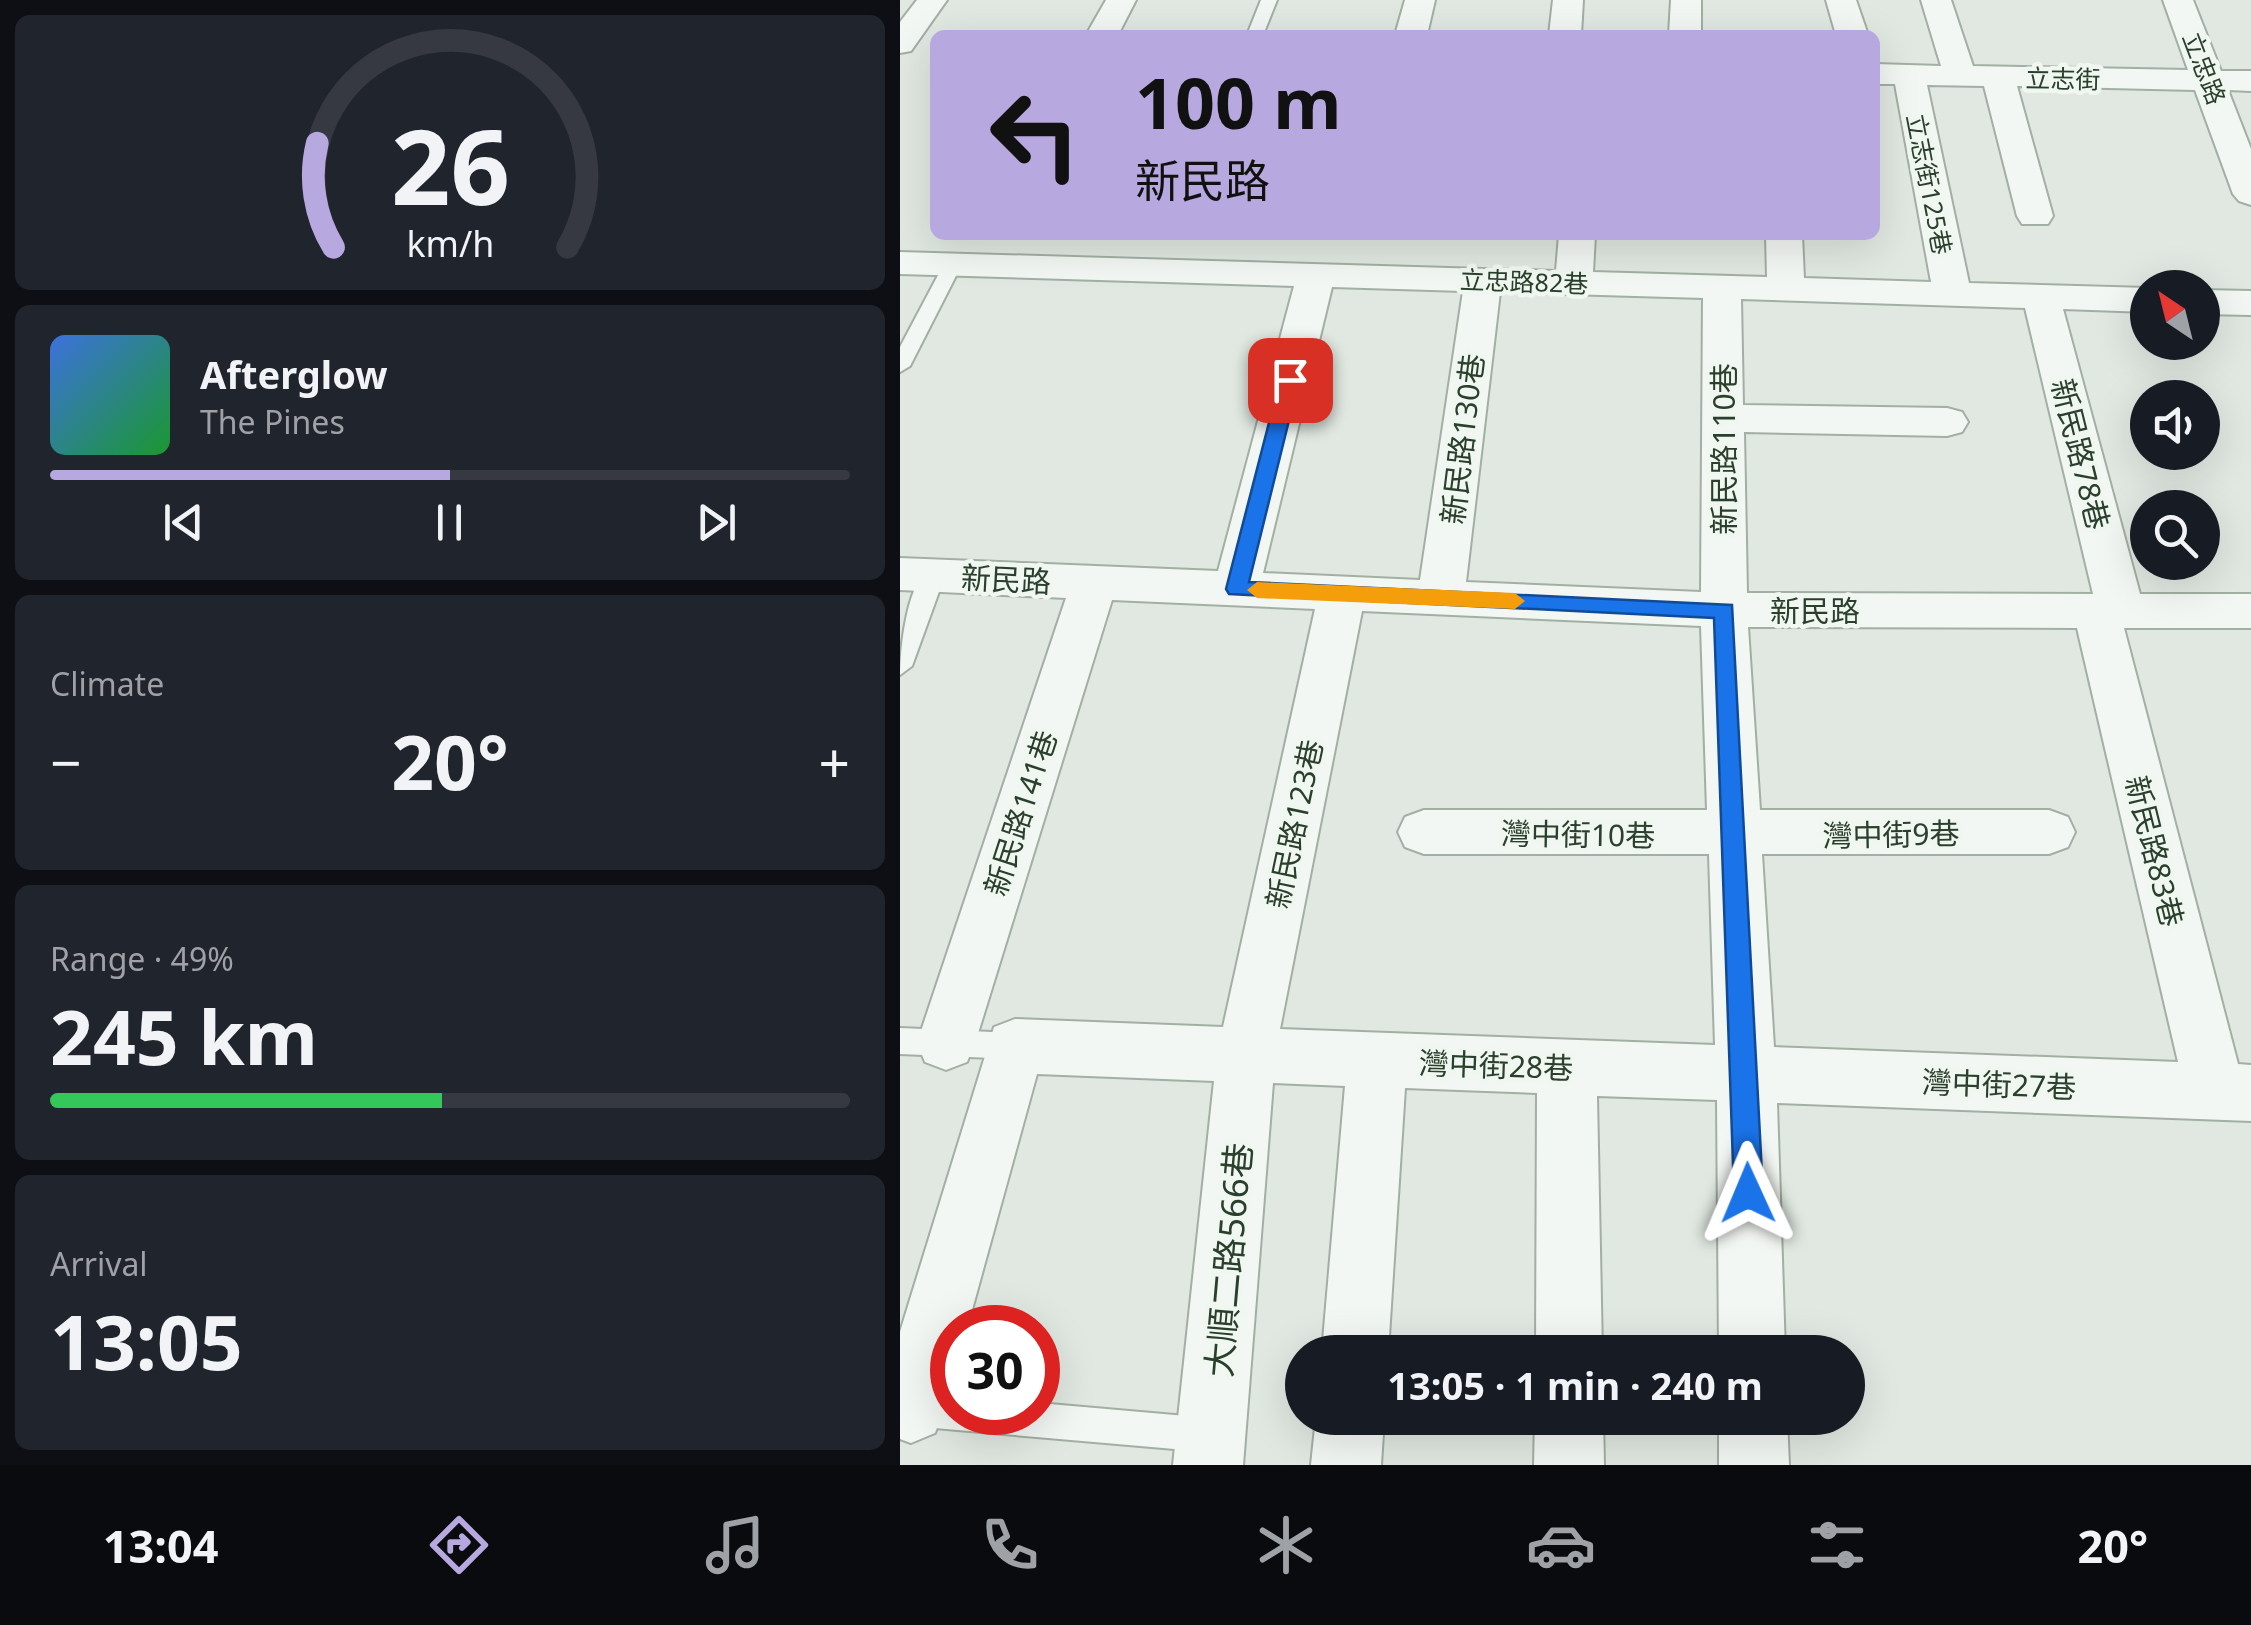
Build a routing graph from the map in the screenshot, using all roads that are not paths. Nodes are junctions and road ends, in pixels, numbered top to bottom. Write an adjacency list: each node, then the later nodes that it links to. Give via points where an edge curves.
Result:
1 (932, 0): 16 (street)
2 (1121, 0): 10 (street)
3 (1269, 0): 11 (lane)
4 (1420, 0): 12 (street)
5 (1568, 0): 13 (street)
6 (1686, 0): 14 (street)
7 (1842, 0): 15 (street)
8 (1936, 0): 19 (street)
9 (2178, 0): 22 (street, 立忠路)
10 (1105, 30)
11 (1257, 30)
12 (1411, 30)
13 (1565, 30)
14 (1685, 30)
15 (1851, 30)
16 (900, 48): 17 (street)
17 (930, 51)
18 (1892, 74): 19 (street, 立志街); 39 (street, 立志街125巷)
19 (1960, 76): 20 (street, 立志街)
20 (1998, 76): 22 (street, 立志街); 24 (street)
21 (2251, 81): 22 (street, 立志街)
22 (2212, 82): 23 (street, 立忠路)
23 (2251, 194)
24 (2035, 216)
25 (1252, 240): 32 (street)
26 (1391, 240): 34 (street)
27 (1576, 240): 36 (street)
28 (1784, 240): 38 (street)
29 (1089, 252): 30 (street, 立忠路82巷); 32 (street, 立忠路82巷)
30 (978, 255): 31 (street, 立忠路82巷); 44 (lane)
31 (900, 262)
32 (1242, 273): 33 (street, 立忠路82巷)
33 (1316, 275): 34 (street, 立忠路82巷); 49 (street)
34 (1382, 277): 35 (street, 立忠路82巷)
35 (1483, 280): 36 (street, 立忠路82巷); 51 (street, 新民路130巷)
36 (1574, 283): 37 (street, 立忠路82巷)
37 (1722, 287): 38 (street, 立忠路82巷); 45 (street, 新民路110巷)
38 (1786, 289): 39 (street, 立忠路82巷)
39 (1952, 294): 40 (street, 立忠路82巷)
40 (2041, 297): 41 (street, 立忠路82巷); 53 (street, 新民路78巷)
41 (2130, 299)
42 (2220, 302): 43 (street)
43 (2251, 303)
44 (900, 366)
45 (1723, 418): 46 (street); 52 (street, 新民路110巷)
46 (1947, 422)
47 (917, 575): 48 (street, 新民路); 55 (lane)
48 (1094, 582): 49 (street, 新民路); 59 (street, 新民路141巷)
49 (1236, 589): 50 (street, 新民路)
50 (1342, 594): 51 (street, 新民路); 61 (street, 新民路123巷)
51 (1441, 598): 52 (street, 新民路)
52 (1724, 610): 53 (street, 新民路); 58 (street, 新民路110巷)
53 (2108, 611): 54 (street, 新民路); 65 (street, 新民路83巷)
54 (2251, 611)
55 (900, 666)
56 (1424, 832): 58 (street, 灣中街10巷)
57 (2049, 832): 58 (street, 灣中街9巷)
58 (1733, 836): 64 (street, 新民路110巷)
59 (923, 1042): 60 (lane)
60 (1015, 1046): 61 (street, 灣中街28巷); 69 (street)
61 (1246, 1055): 62 (street, 灣中街28巷); 73 (street, 大順二路566巷)
62 (1377, 1060): 63 (street, 灣中街28巷); 66 (street)
63 (1568, 1068): 64 (street, 灣中街28巷); 67 (street)
64 (1746, 1073): 65 (street, 灣中街27巷); 68 (street, 新民路110巷)
65 (2233, 1093)
66 (1355, 1335)
67 (1569, 1335)
68 (1752, 1335)
69 (906, 1409): 73 (lane)
70 (1349, 1435): 74 (street)
71 (1569, 1435): 75 (street)
72 (1753, 1435): 76 (street)
73 (1210, 1450)
74 (1346, 1465)
75 (1569, 1465)
76 (1754, 1465)

